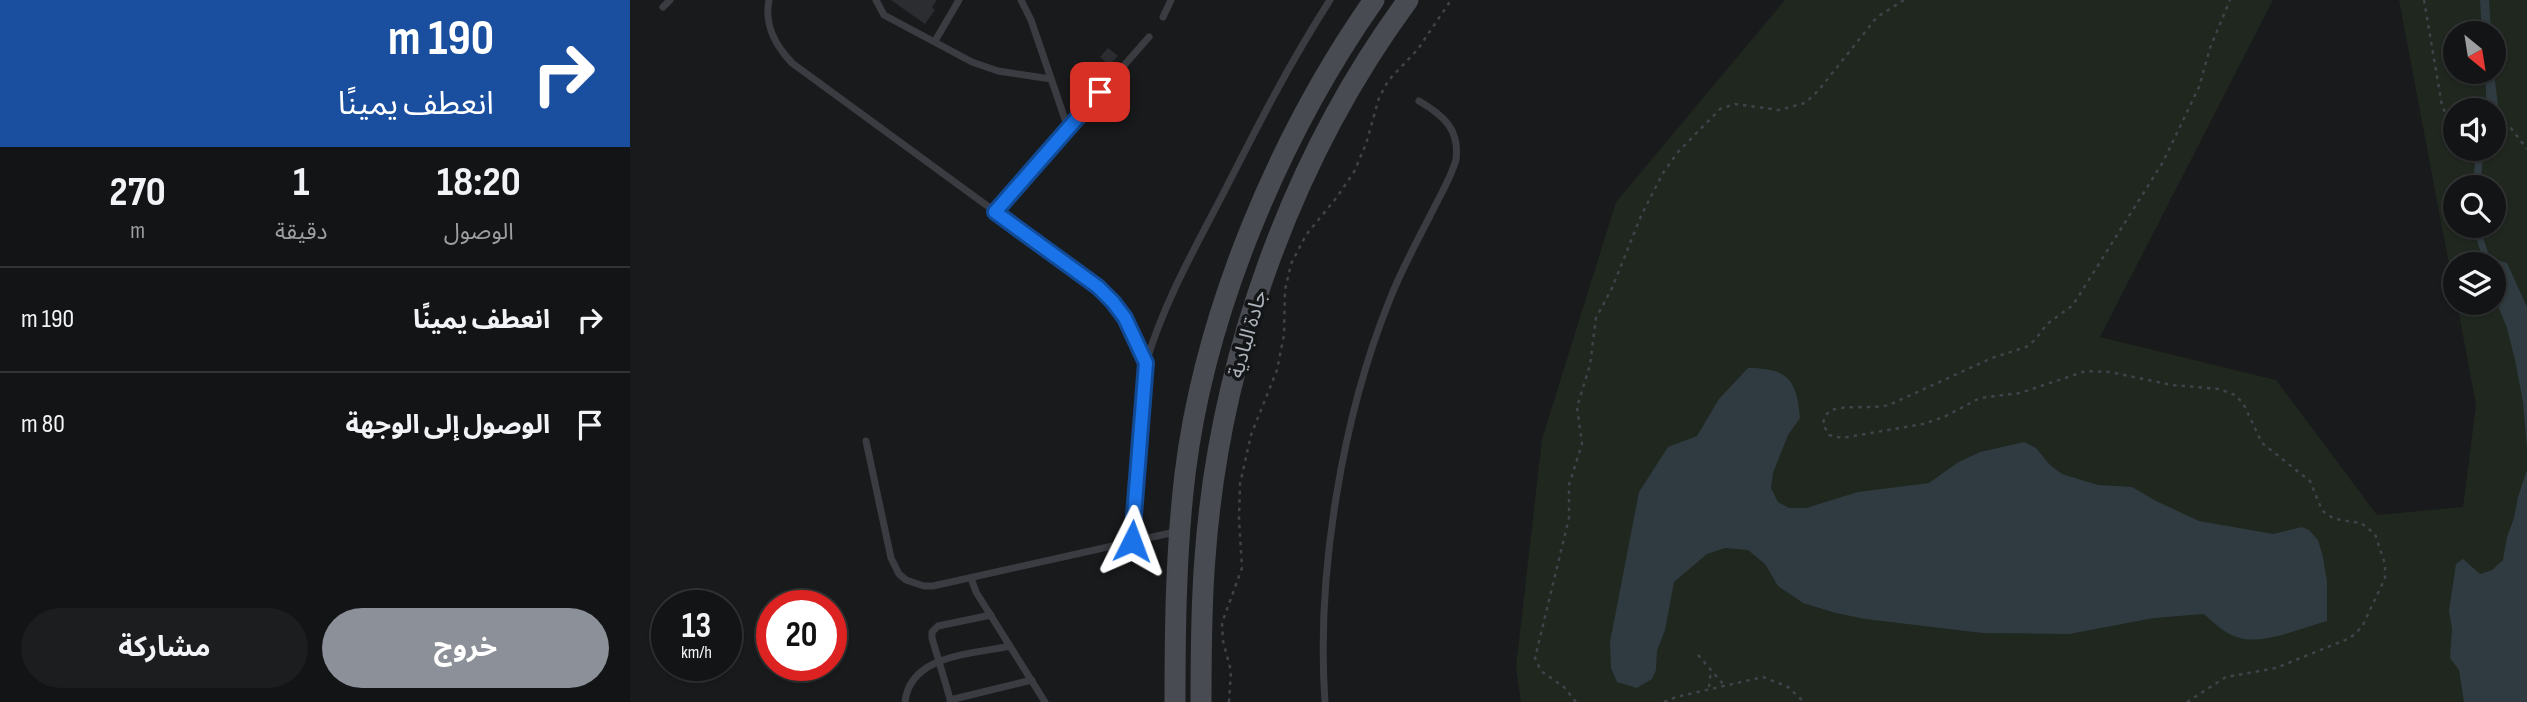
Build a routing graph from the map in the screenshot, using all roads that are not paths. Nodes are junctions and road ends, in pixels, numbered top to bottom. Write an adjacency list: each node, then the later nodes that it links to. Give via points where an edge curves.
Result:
1 (670, 0): 10 (lane)
2 (769, 0): 17 (lane, via 772,37 792,63)
3 (876, 0): 13 (lane, via 884,15)
4 (959, 0): 13 (lane)
5 (1021, 0): 14 (lane)
6 (1171, 0): 11 (lane)
7 (1330, 0): 18 (lane, via 1295,54 1173,289)
8 (1374, 0): 20 (street, جادة البادية, via 1299,124 1249,236 1224,305 1196,411)
9 (1408, 0): 31 (street, جادة البادية, via 1313,156 1270,256 1241,353 1210,506)
10 (663, 7)
11 (1163, 17)
12 (1149, 37): 16 (lane)
13 (935, 41): 14 (lane, via 985,67)
14 (1051, 79): 16 (lane)
15 (1419, 101): 32 (lane, via 1450,125 1457,142 1457,160 1391,296 1356,405 1327,570)
16 (1068, 128): 17 (lane)
17 (995, 212): 18 (lane, via 1113,302)
18 (1146, 363): 21 (lane)
19 (866, 441): 22 (lane, via 891,558 899,574 923,586)
20 (1179, 531): 21 (lane); 30 (street, جادة البادية)
21 (1132, 541): 22 (lane)
22 (971, 578): 23 (lane)
23 (991, 615): 24 (lane); 25 (lane, via 935,628 931,635)
24 (1010, 646): 25 (lane); 26 (lane)
25 (939, 661): 27 (lane); 28 (lane, via 915,677)
26 (1032, 680): 27 (lane); 29 (lane)
27 (951, 701)
28 (905, 702)
29 (1045, 702)
30 (1175, 702)
31 (1200, 702)
32 (1325, 702)

